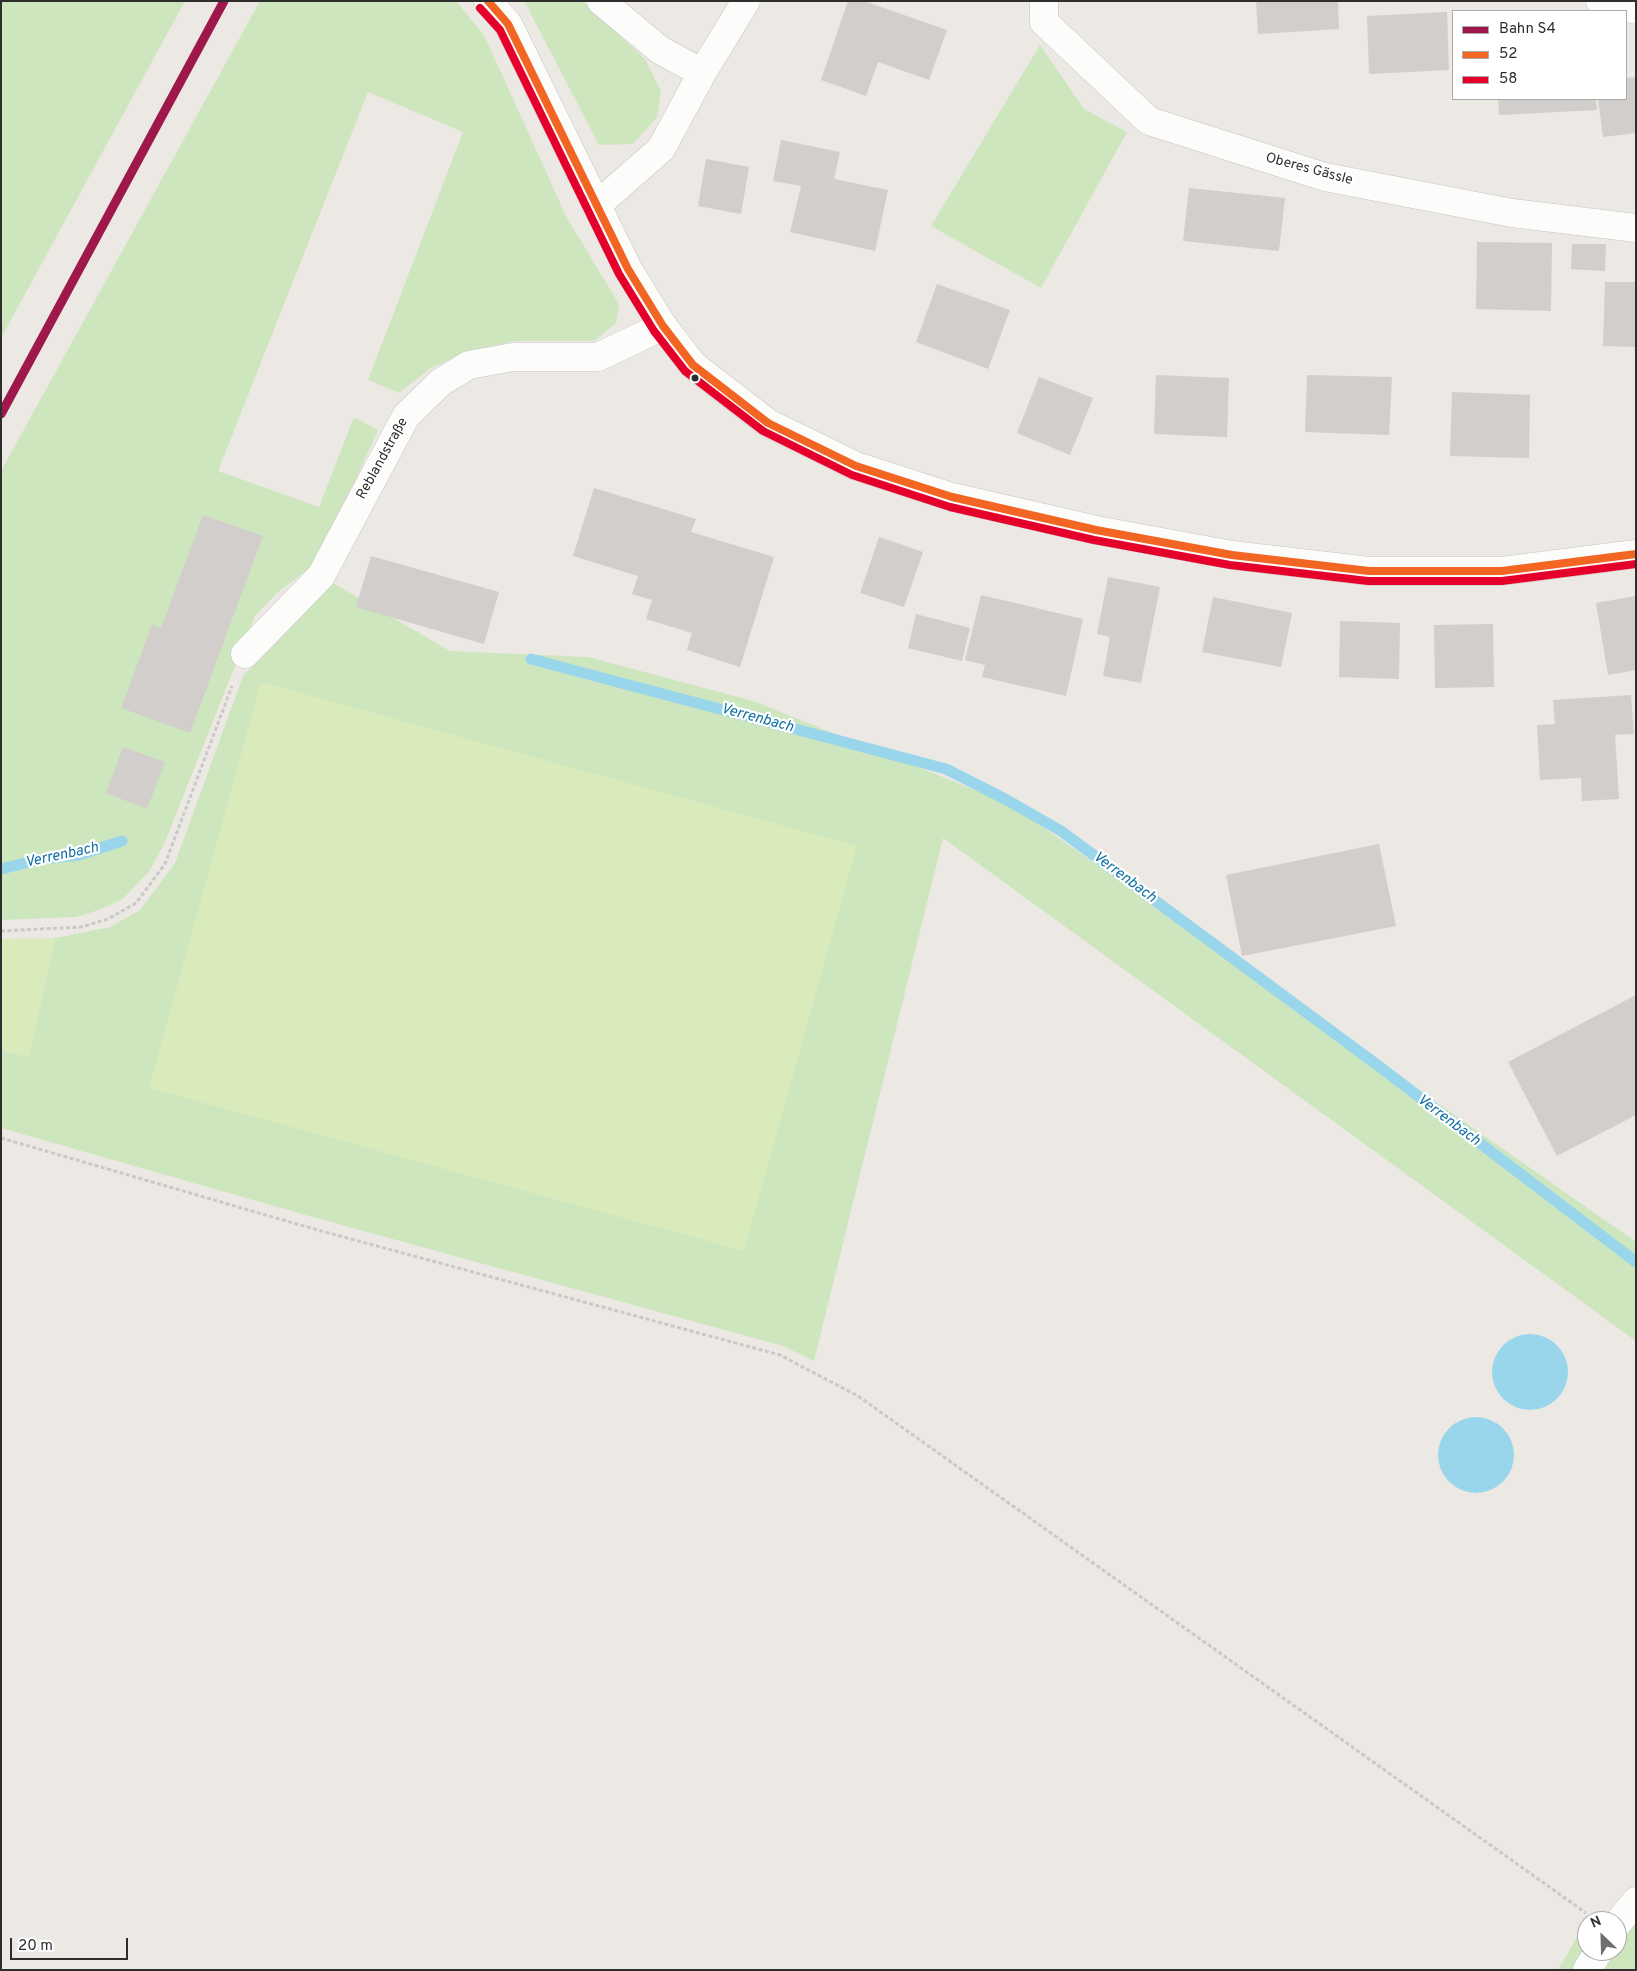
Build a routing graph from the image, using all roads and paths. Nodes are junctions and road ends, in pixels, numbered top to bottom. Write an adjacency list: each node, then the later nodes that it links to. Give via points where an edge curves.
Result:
1 (488, 1): 8 (street, via 508,24)
2 (601, 1): 7 (street, via 660,50)
3 (746, 1): 7 (street)
4 (1044, 1): 9 (street, Oberes Gässle, via 1044,22 1149,121 1325,177 1512,213)
5 (1600, 1): 6 (street)
6 (1636, 10)
7 (702, 73): 8 (street, via 661,149)
8 (596, 206): 10 (street, via 628,269)
9 (1636, 228)
10 (663, 326): 11 (street, via 693,365 768,423 856,466 952,497 1096,530 1210,551 1369,571 1502,571); 12 (street, Reblandstraße, via 598,357 513,357 469,365 440,382 406,416 321,576)
11 (1636, 554)
12 (245, 654): 13 (path, via 165,864 136,904 108,920 81,927)
13 (1, 931)
14 (1, 1138): 16 (path, via 314,1229 780,1355 858,1396)
15 (1636, 1901): 17 (street)
16 (1584, 1911)
17 (1627, 1912)

